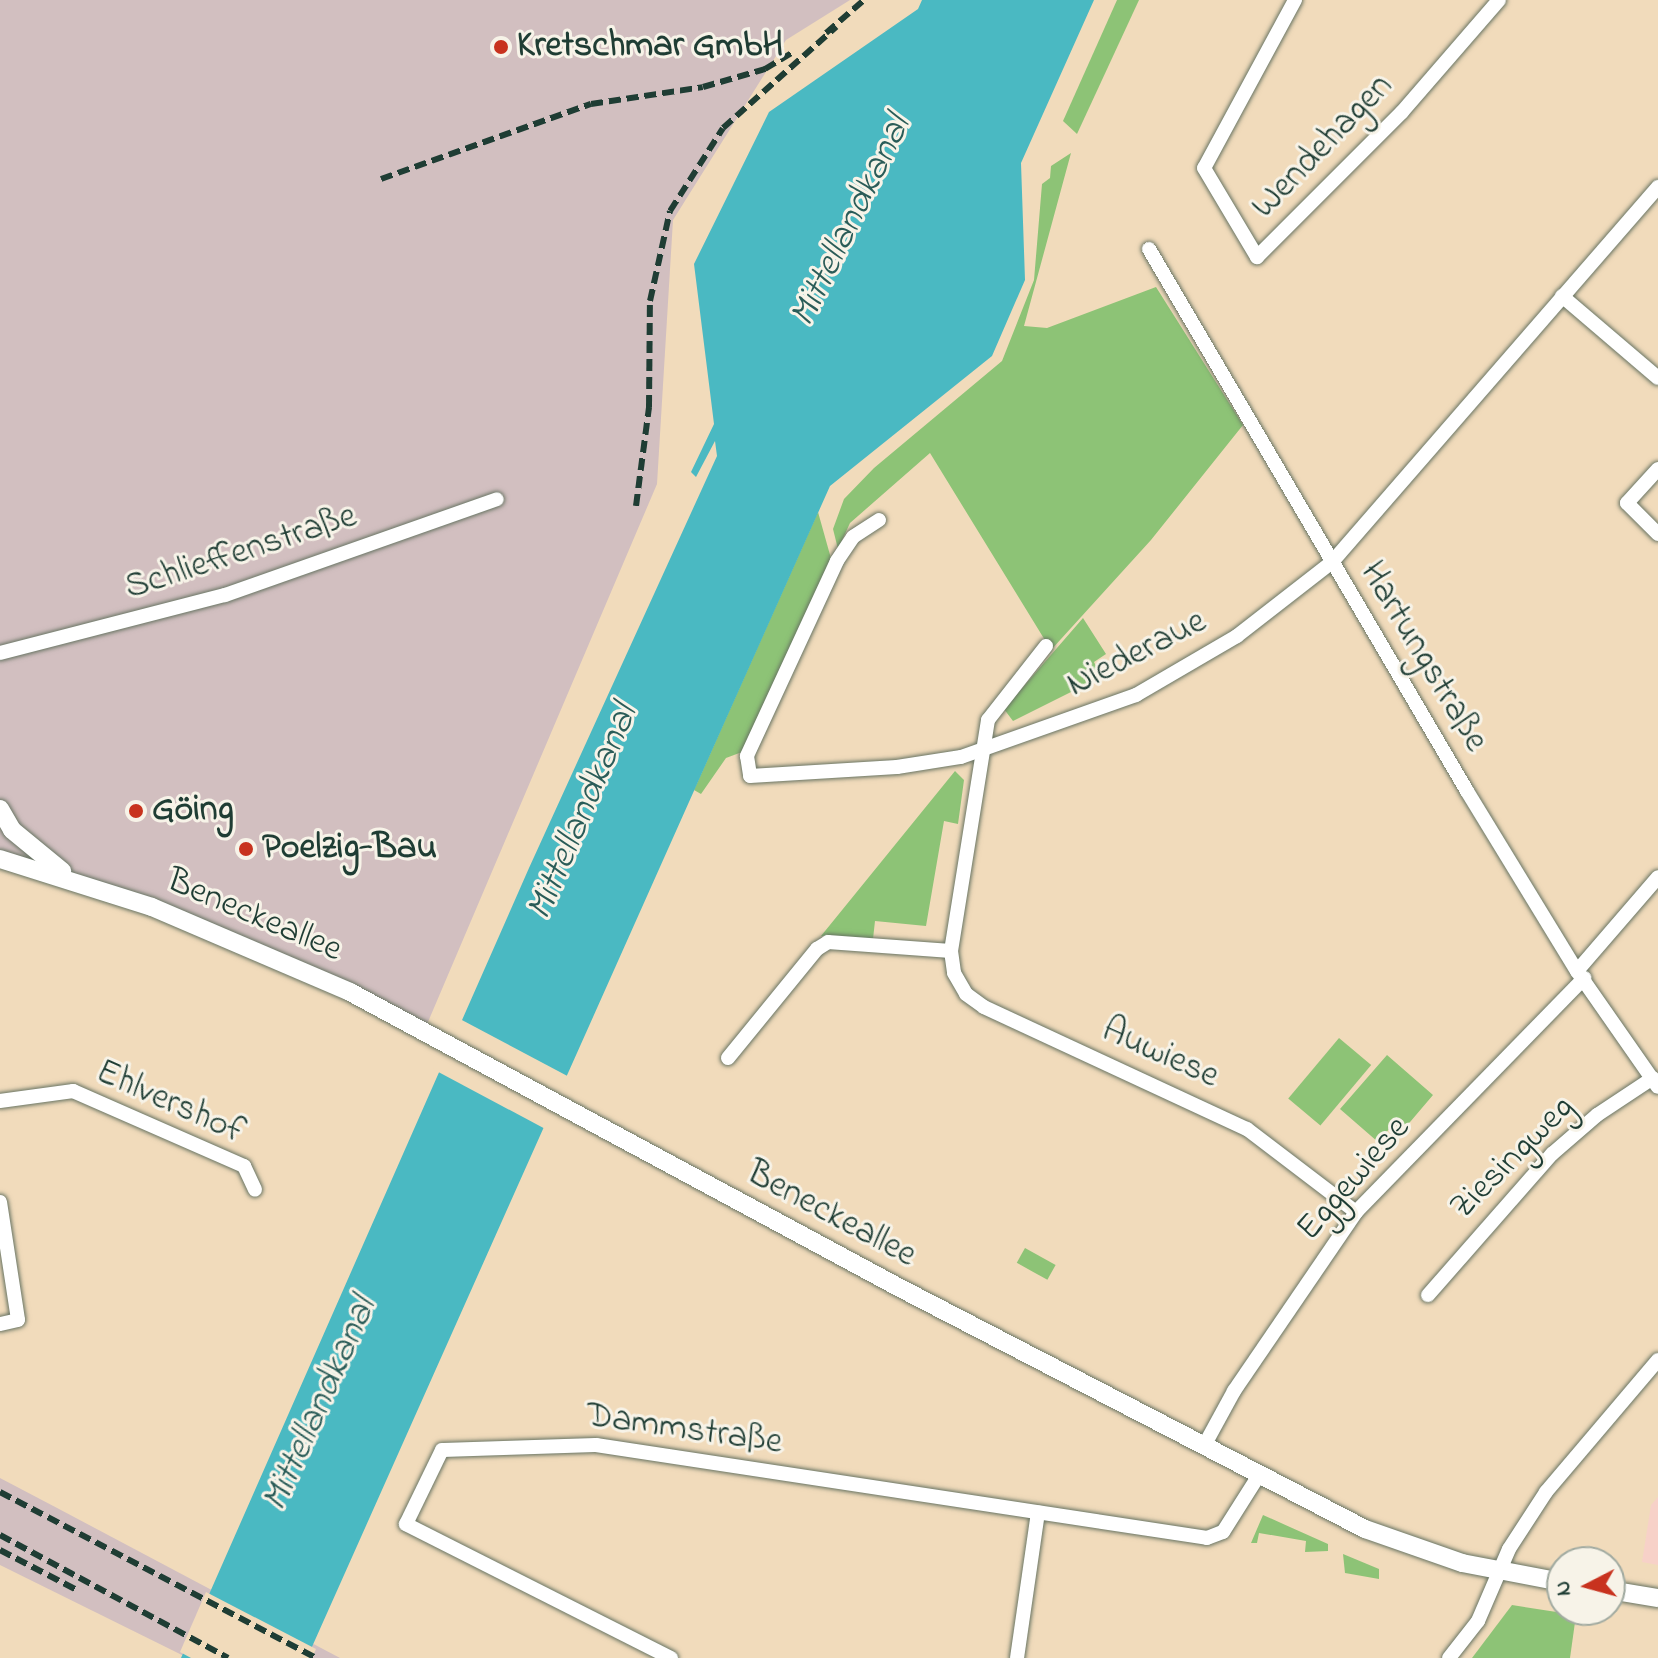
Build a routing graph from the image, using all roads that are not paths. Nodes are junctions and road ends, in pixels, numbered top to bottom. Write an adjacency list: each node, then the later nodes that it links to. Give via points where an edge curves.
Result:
1 (1295, 0): 2 (street, Wendehagen, via 1204,168 1257,257 1402,112)
2 (1499, 0)
3 (1658, 187): 5 (street, Niederaue)
4 (1149, 249): 11 (street, Hartungstraße)
5 (1562, 296): 6 (street); 11 (street, Niederaue)
6 (1658, 378)
7 (1658, 469): 10 (street, via 1627,503)
8 (497, 499): 13 (street, Schlieffenstraße, via 225,595)
9 (879, 520): 14 (street, Niederaue, via 853,537 837,561 751,747 746,770 757,778 897,767)
10 (1658, 534)
11 (1332, 562): 14 (street, Niederaue, via 1184,671 1074,721); 20 (street, Hartungstraße)
12 (1046, 646): 14 (street, Auwiese, via 988,720)
13 (0, 653)
14 (983, 750): 19 (street, Auwiese)
15 (0, 809): 18 (street, Beneckeallee, via 31,848)
16 (0, 859): 18 (street, Beneckeallee)
17 (1658, 877): 20 (street, Eggewiese)
18 (78, 881): 30 (street, Beneckeallee, via 152,907 423,1028)
19 (951, 951): 21 (street, via 828,942); 26 (street, Auwiese, via 960,984 984,1007 1247,1129)
20 (1581, 974): 22 (street, Hartungstraße); 26 (street, Eggewiese)
21 (728, 1058)
22 (1655, 1082): 27 (street, Ziesingweg, via 1597,1115 1552,1154)
23 (0, 1101): 24 (street, Ehlvershof, via 73,1091 244,1166)
24 (255, 1190)
25 (0, 1202): 28 (street, via 18,1320)
26 (1356, 1212): 30 (street, Eggewiese, via 1234,1391)
27 (1428, 1295)
28 (0, 1324)
29 (1658, 1360): 33 (street, via 1546,1492)
30 (1204, 1446): 31 (street, Beneckeallee)
31 (1259, 1475): 32 (street, Dammstraße, via 1223,1532 1207,1538); 33 (street, Beneckeallee, via 1377,1534)
32 (1038, 1513): 37 (street, Dammstraße, via 596,1445 442,1450 406,1524); 38 (street)
33 (1499, 1572): 34 (street, Beneckeallee); 39 (street, via 1478,1621)
34 (1546, 1579)
35 (1626, 1593): 36 (street)
36 (1658, 1598)
37 (671, 1658)
38 (1017, 1658)
39 (1449, 1658)

